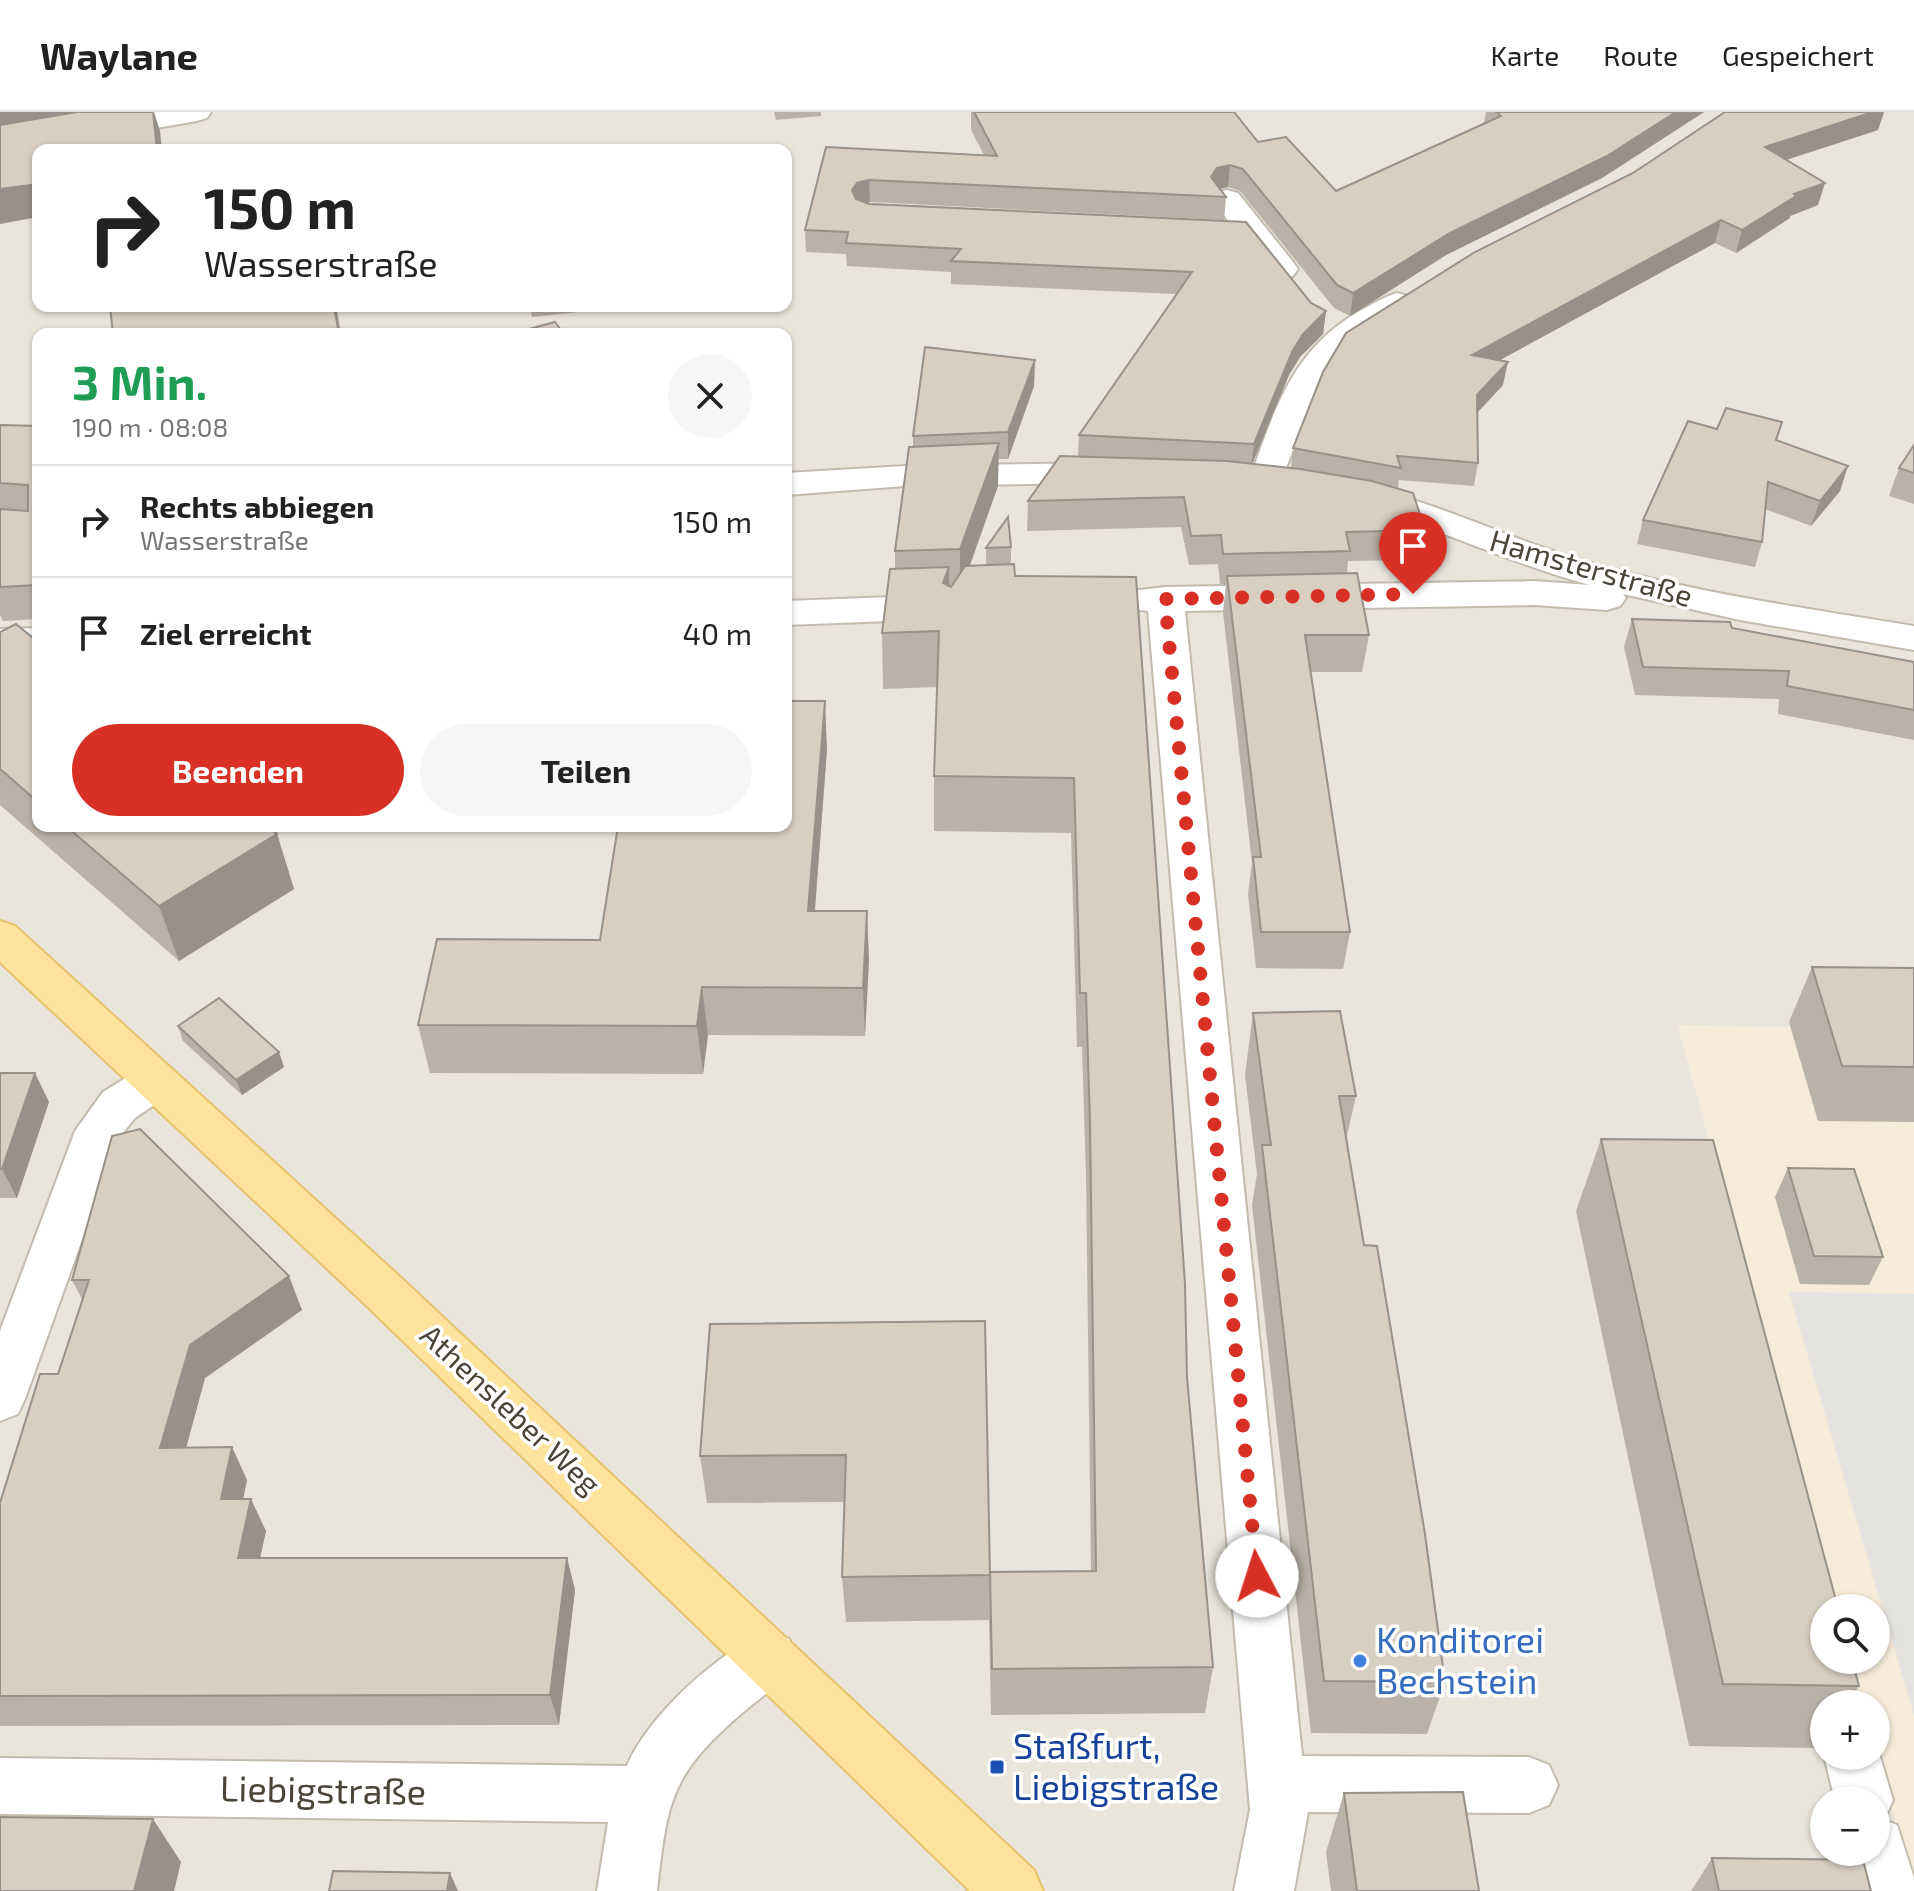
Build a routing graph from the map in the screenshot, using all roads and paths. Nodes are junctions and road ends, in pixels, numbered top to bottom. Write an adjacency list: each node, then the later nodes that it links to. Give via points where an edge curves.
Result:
1 (192, 121): 2 (street)
2 (0, 146)
3 (1227, 199): 5 (street)
4 (1222, 232): 5 (street)
5 (1253, 233): 7 (street, via 1311,305)
6 (1417, 290): 7 (street)
7 (1350, 332): 10 (street, Hamsterstraße, via 1316,364 1287,423 1281,484 1374,499)
8 (1143, 475): 9 (street, via 905,476)
9 (792, 484)
10 (1424, 515): 11 (street, via 1448,546 1447,571); 15 (street, Hamsterstraße, via 1568,568)
11 (1413, 594): 12 (street); 15 (street, via 1534,593)
12 (1165, 599): 13 (street); 24 (street)
13 (1102, 601)
14 (976, 606): 16 (street)
15 (1732, 608): 17 (street)
16 (792, 613)
17 (1914, 638)
18 (32, 640): 19 (street)
19 (0, 641)
20 (0, 937): 21 (main road, Athensleber Weg)
21 (156, 1081): 22 (street, via 119,1105 98,1131); 23 (main road, Athensleber Weg)
22 (0, 1399)
23 (769, 1657): 27 (street, via 683,1733 658,1763); 30 (main road, Athensleber Weg)
24 (1277, 1784): 25 (street); 31 (street, via 1279,1810)
25 (1529, 1785)
26 (0, 1786): 27 (street, Liebigstraße)
27 (646, 1794): 29 (street)
28 (1881, 1866): 32 (street)
29 (627, 1891)
30 (1013, 1891)
31 (1264, 1891)
32 (1888, 1891)

